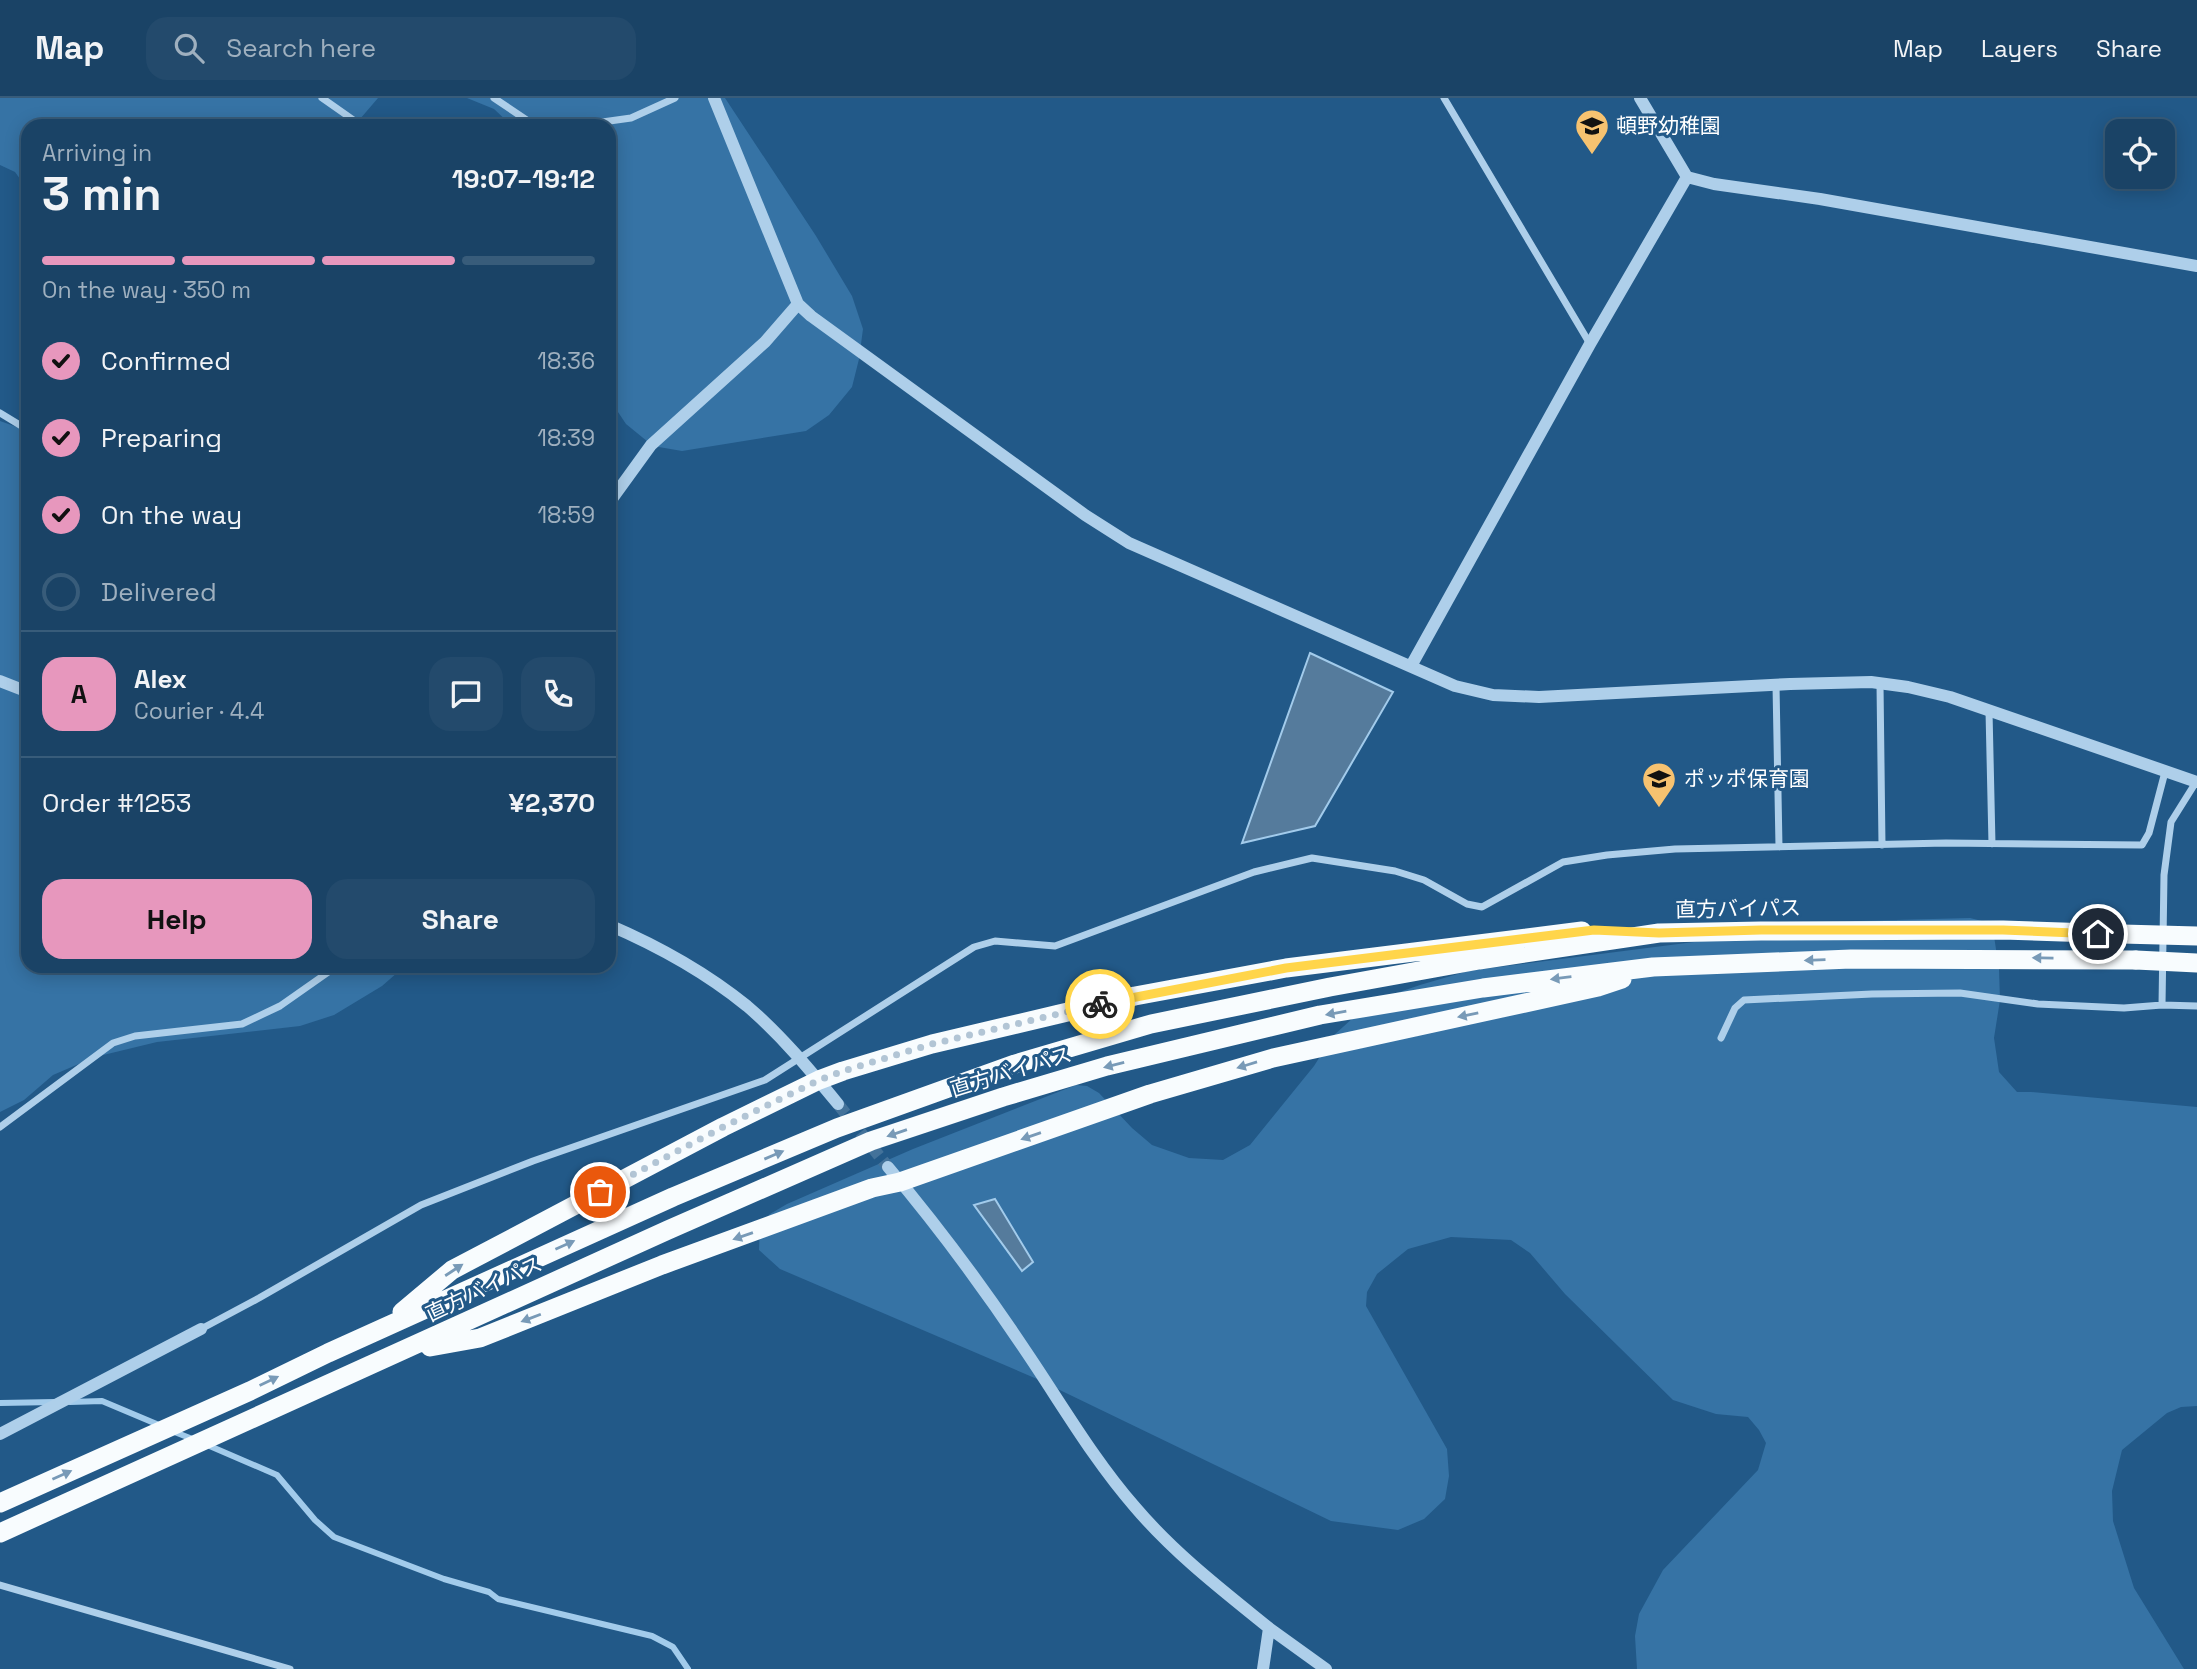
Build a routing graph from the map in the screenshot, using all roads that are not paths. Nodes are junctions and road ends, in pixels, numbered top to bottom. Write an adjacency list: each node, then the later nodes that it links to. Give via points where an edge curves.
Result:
1 (322, 98): 7 (street)
2 (494, 98): 8 (street)
3 (675, 98): 9 (street)
4 (714, 98): 12 (street)
5 (1444, 98): 13 (street)
6 (1640, 98): 10 (street)
7 (352, 119)
8 (522, 119)
9 (616, 120)
10 (1687, 177): 11 (street); 13 (street)
11 (2197, 266)
12 (798, 304): 16 (street, via 765,342 651,445); 17 (street, via 1129,543)
13 (1590, 344): 17 (street)
14 (0, 413): 15 (street)
15 (21, 426)
16 (616, 493)
17 (1411, 666): 20 (street, via 1455,686 1493,695)
18 (0, 681): 21 (street)
19 (1880, 684): 20 (street); 22 (street, via 1908,687); 26 (street)
20 (1776, 685): 27 (street)
21 (21, 689)
22 (1990, 711): 23 (street); 25 (street)
23 (2165, 772): 24 (street); 25 (street, via 2142,845)
24 (2197, 782): 34 (street, via 2171,822 2164,875)
25 (1992, 844): 26 (street)
26 (1882, 845): 27 (street)
27 (1779, 847): 37 (street, via 1675,849 1563,862 1482,907 1395,871 1312,858 1254,872 1055,946 995,941 974,947)
28 (616, 928): 37 (street, via 682,961 747,1007)
29 (1659, 933): 30 (highway, 直方バイパス, bridge, via 2003,930); 38 (highway, via 1594,930 1286,968 1135,996 932,1044); 42 (highway, 直方バイパス, one-way to 29, via 837,1128 1015,1064 1151,1024 1330,987)
30 (2197, 936)
31 (2197, 963): 32 (highway, 直方バイパス, one-way to 32, bridge, via 1851,959)
32 (1653, 967): 41 (highway, one-way to 41, via 1598,988 1273,1058); 44 (highway, 直方バイパス, one-way to 44, via 1483,988 1320,1016 1107,1066 1003,1097 859,1147)
33 (327, 973): 40 (street, via 280,1006 242,1024 135,1036 113,1043)
34 (2162, 1005): 35 (street); 36 (street, via 2038,1004 1959,993 1744,1000 1735,1008)
35 (2197, 1006)
36 (1721, 1038)
37 (800, 1059): 38 (street); 43 (street, via 765,1080 421,1205)
38 (819, 1080): 39 (street); 42 (highway, one-way to 38, via 452,1270)
39 (838, 1104)
40 (0, 1127)
41 (894, 1174): 44 (highway, one-way to 44, via 872,1188 480,1338); 49 (street, via 959,1257 1136,1509 1183,1559)
42 (382, 1328): 46 (highway, 直方バイパス, one-way to 42)
43 (201, 1329): 45 (street)
44 (399, 1353): 47 (highway, 直方バイパス)
45 (0, 1434)
46 (0, 1503)
47 (0, 1534)
48 (0, 1586): 50 (street)
49 (1269, 1628): 51 (street); 52 (street)
50 (290, 1669)
51 (1263, 1669)
52 (1326, 1669)

